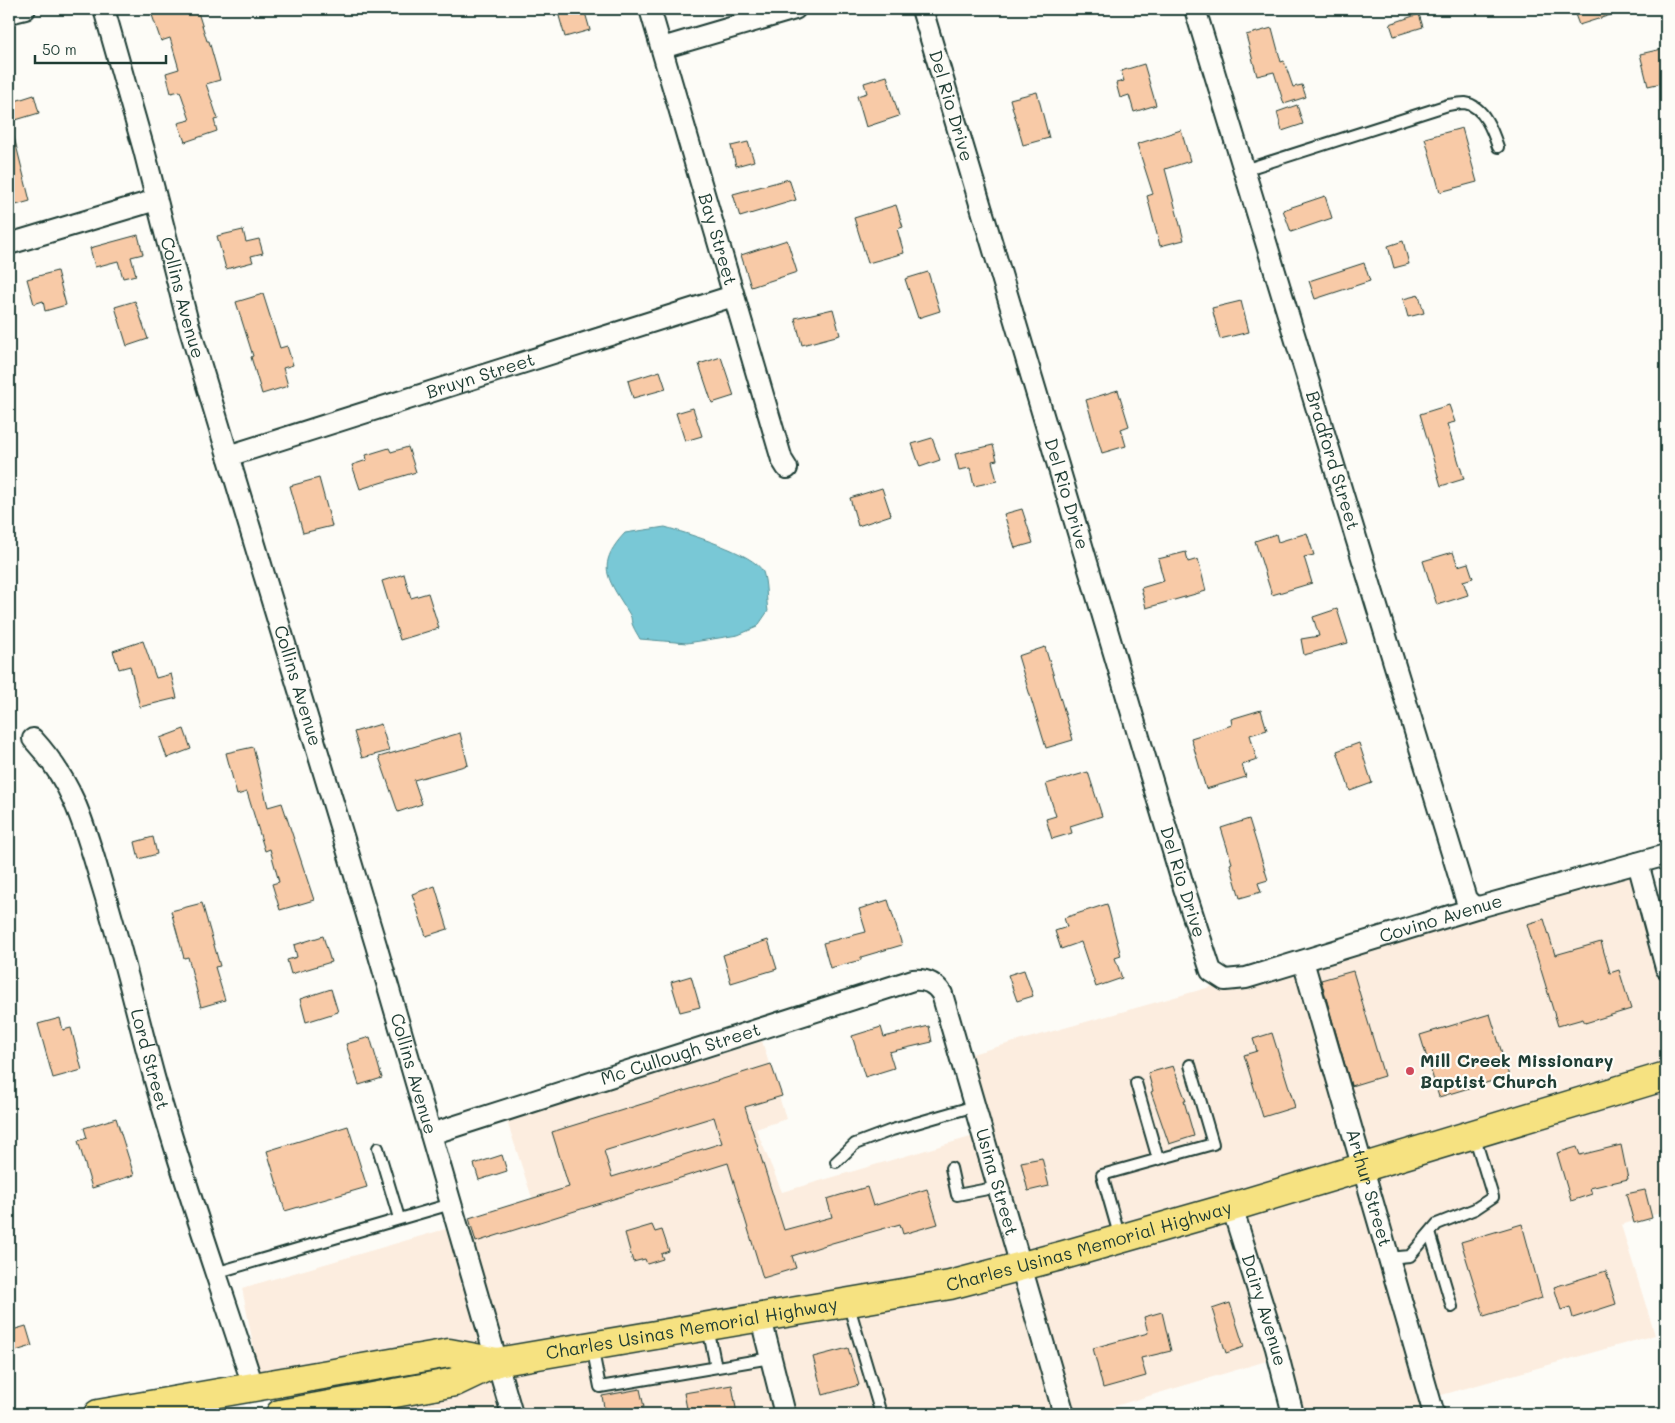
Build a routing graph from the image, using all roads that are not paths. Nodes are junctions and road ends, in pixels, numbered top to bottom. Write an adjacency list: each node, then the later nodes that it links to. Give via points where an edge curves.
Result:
1 (25, 9): 7 (street)
2 (104, 9): 11 (street, Collins Avenue)
3 (650, 9): 8 (street, Bay Street)
4 (795, 9): 8 (street)
5 (922, 9): 22 (street, Del Rio Drive, via 1184,888 1211,971)
6 (1195, 9): 10 (street, Bradford Street)
7 (9, 13)
8 (662, 48): 13 (street, Bay Street)
9 (1498, 147): 10 (lane, via 1487,120 1466,103 1448,105)
10 (1244, 170): 19 (street, Bradford Street, via 1466,899)
11 (156, 200): 12 (street); 14 (street, Collins Avenue)
12 (9, 244)
13 (733, 296): 14 (street, Bruyn Street); 15 (street, Bay Street)
14 (228, 456): 28 (street, Collins Avenue)
15 (787, 468)
16 (33, 739): 43 (street, Lord Street, via 63,777 78,806 157,1087)
17 (1666, 855): 18 (street, Covino Avenue)
18 (1638, 863): 19 (street, Covino Avenue); 21 (street)
19 (1479, 907): 20 (street, Covino Avenue)
20 (1303, 961): 22 (street, Covino Avenue, via 1246,978 1225,980); 34 (street, Arthur Street)
21 (1666, 968)
22 (1217, 977)
23 (932, 982): 27 (street, Usina Street, via 942,994); 28 (street, Mc Cullough Street, via 913,980)
24 (1190, 1065): 31 (lane, via 1213,1144)
25 (1666, 1076): 29 (highway, Charles Usinas Memorial Highway)
26 (1136, 1083): 31 (lane)
27 (975, 1106): 32 (lane, via 855,1144); 35 (street, Usina Street)
28 (431, 1134): 36 (street, Collins Avenue)
29 (1473, 1134): 34 (highway, Charles Usinas Memorial Highway); 39 (lane, via 1493,1196 1475,1209 1437,1224)
30 (378, 1148): 38 (lane)
31 (1158, 1159): 40 (lane, via 1102,1175)
32 (836, 1162)
33 (950, 1168): 35 (lane, via 957,1194)
34 (1361, 1168): 37 (highway, Charles Usinas Memorial Highway); 41 (street, Arthur Street)
35 (998, 1187): 42 (street, Usina Street)
36 (451, 1204): 38 (lane); 50 (street, Collins Avenue)
37 (1232, 1207): 40 (highway, Charles Usinas Memorial Highway); 60 (street, Dairy Avenue)
38 (399, 1218): 43 (lane)
39 (1430, 1234): 41 (lane, via 1410,1256); 45 (lane)
40 (1120, 1239): 42 (highway, Charles Usinas Memorial Highway)
41 (1388, 1258): 61 (street, Arthur Street)
42 (1021, 1266): 44 (highway, Charles Usinas Memorial Highway, via 950,1285); 59 (street, Usina Street)
43 (215, 1273): 52 (street, Lord Street)
44 (848, 1302): 46 (highway, Charles Usinas Memorial Highway); 58 (lane)
45 (1452, 1307)
46 (760, 1315): 47 (highway, Charles Usinas Memorial Highway); 49 (street)
47 (708, 1325): 48 (highway, Charles Usinas Memorial Highway); 51 (lane)
48 (592, 1345): 50 (highway, Charles Usinas Memorial Highway); 51 (lane, via 600,1387)
49 (770, 1358): 51 (lane); 57 (street)
50 (497, 1362): 52 (highway, Charles Usinas Memorial Highway, via 449,1353); 53 (highway, Charles Usinas Memorial Highway, via 455,1382); 56 (street, Collins Avenue)
51 (716, 1368)
52 (253, 1386): 54 (highway, Charles Usinas Memorial Highway)
53 (307, 1411): 55 (highway, Charles Usinas Memorial Highway)
54 (98, 1414)
55 (280, 1414)
56 (512, 1414)
57 (785, 1414)
58 (881, 1414)
59 (1064, 1414)
60 (1293, 1414)
61 (1434, 1414)

